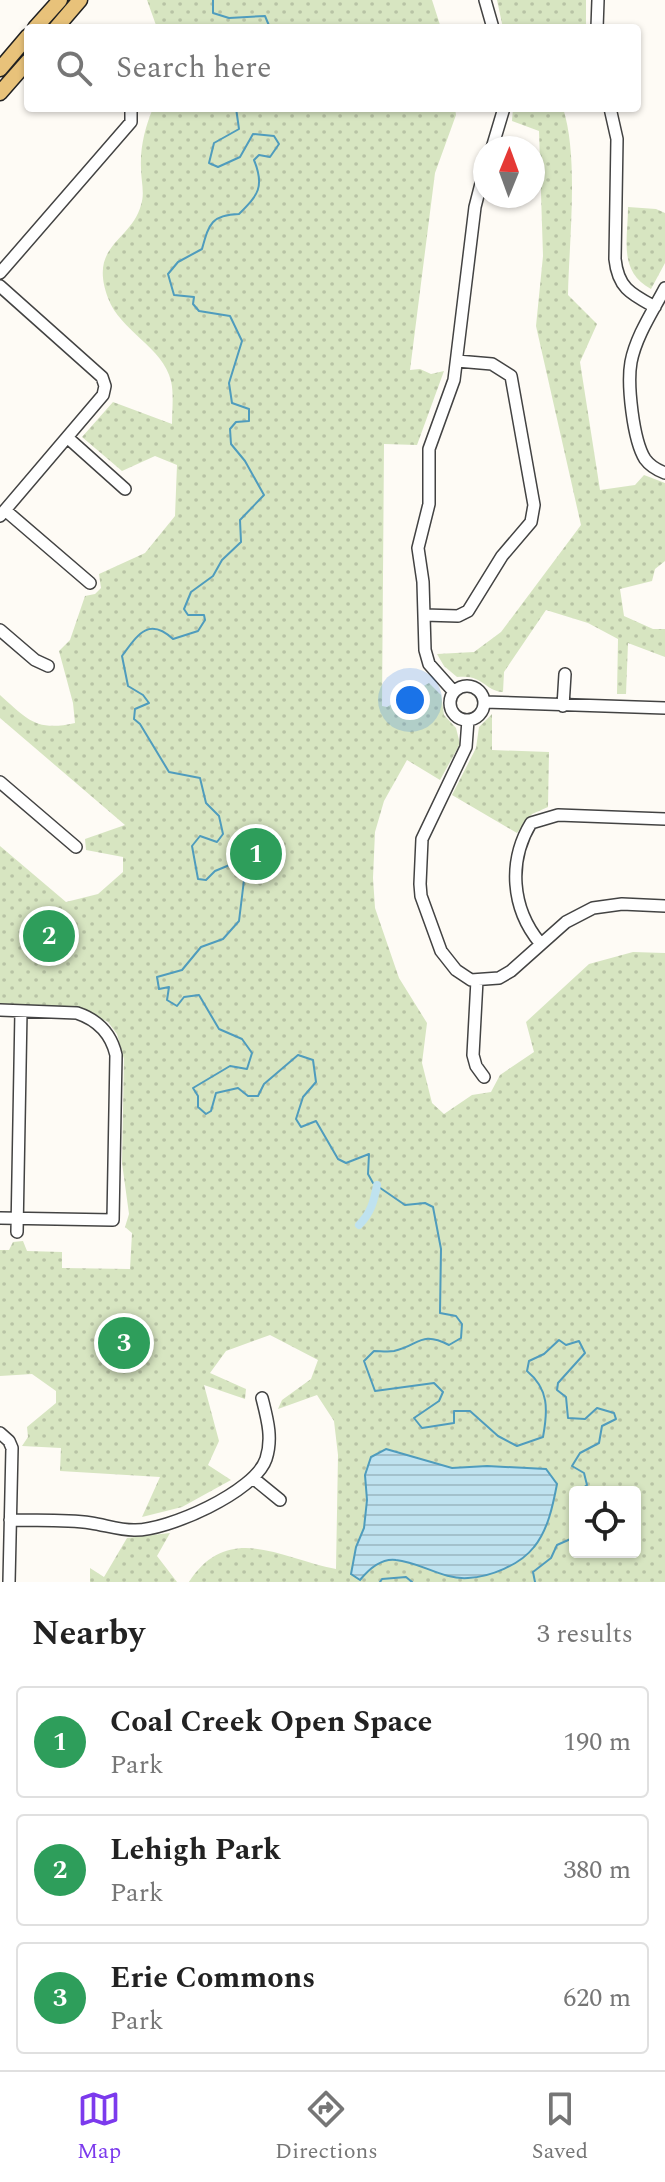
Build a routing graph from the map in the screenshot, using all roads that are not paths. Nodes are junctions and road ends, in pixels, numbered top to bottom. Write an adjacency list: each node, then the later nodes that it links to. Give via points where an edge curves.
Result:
1 (60, 0): 5 (main road)
2 (80, 0): 6 (main road)
3 (485, 0): 7 (street)
4 (598, 0): 8 (street)
5 (39, 24)
6 (59, 24)
7 (492, 24)
8 (597, 24)
9 (24, 41): 11 (main road)
10 (24, 66): 12 (main road)
11 (0, 69)
12 (0, 93)
13 (131, 112): 18 (street, via 131,122)
14 (503, 112): 16 (street)
15 (611, 112): 21 (street, via 617,139 618,278 634,296)
16 (496, 136)
17 (475, 208): 22 (street)
18 (0, 273)
19 (0, 286): 23 (street, via 102,377 103,395)
20 (665, 288): 21 (street)
21 (655, 307): 24 (street, via 636,348 630,378 638,443 651,466)
22 (457, 361): 28 (street, via 429,449 429,504 418,548); 28 (street, via 492,364 511,376 534,514 468,611 458,616)
23 (68, 438): 25 (street); 26 (street)
24 (665, 473)
25 (125, 489)
26 (2, 513): 27 (street)
27 (90, 583)
28 (424, 615): 32 (street, via 429,664)
29 (0, 630): 30 (street)
30 (48, 666)
31 (565, 674): 34 (street)
32 (454, 692): 33 (street, via 475,688); 36 (street, via 451,708)
33 (484, 702): 34 (street); 36 (street, via 481,712)
34 (566, 706): 35 (street)
35 (665, 708)
36 (468, 720): 42 (street, via 466,747 422,839 420,884 447,961)
37 (0, 782): 39 (street)
38 (665, 819): 41 (street, via 558,815 531,823 516,859 515,884 528,925)
39 (76, 847)
40 (665, 906): 41 (street, via 593,908)
41 (540, 943): 42 (street, via 511,971)
42 (477, 980): 45 (street, via 473,1055)
43 (0, 1010): 44 (street)
44 (21, 1011): 47 (street); 47 (street, via 89,1017 113,1043 113,1220)
45 (484, 1077)
46 (0, 1218): 47 (street)
47 (17, 1218): 48 (street)
48 (17, 1232)
49 (262, 1398): 51 (street, via 269,1444)
50 (2, 1434): 53 (street, via 12,1448)
51 (253, 1478): 52 (street); 53 (street, via 196,1512 152,1528)
52 (280, 1500)
53 (10, 1520): 54 (street)
54 (9, 1582)

